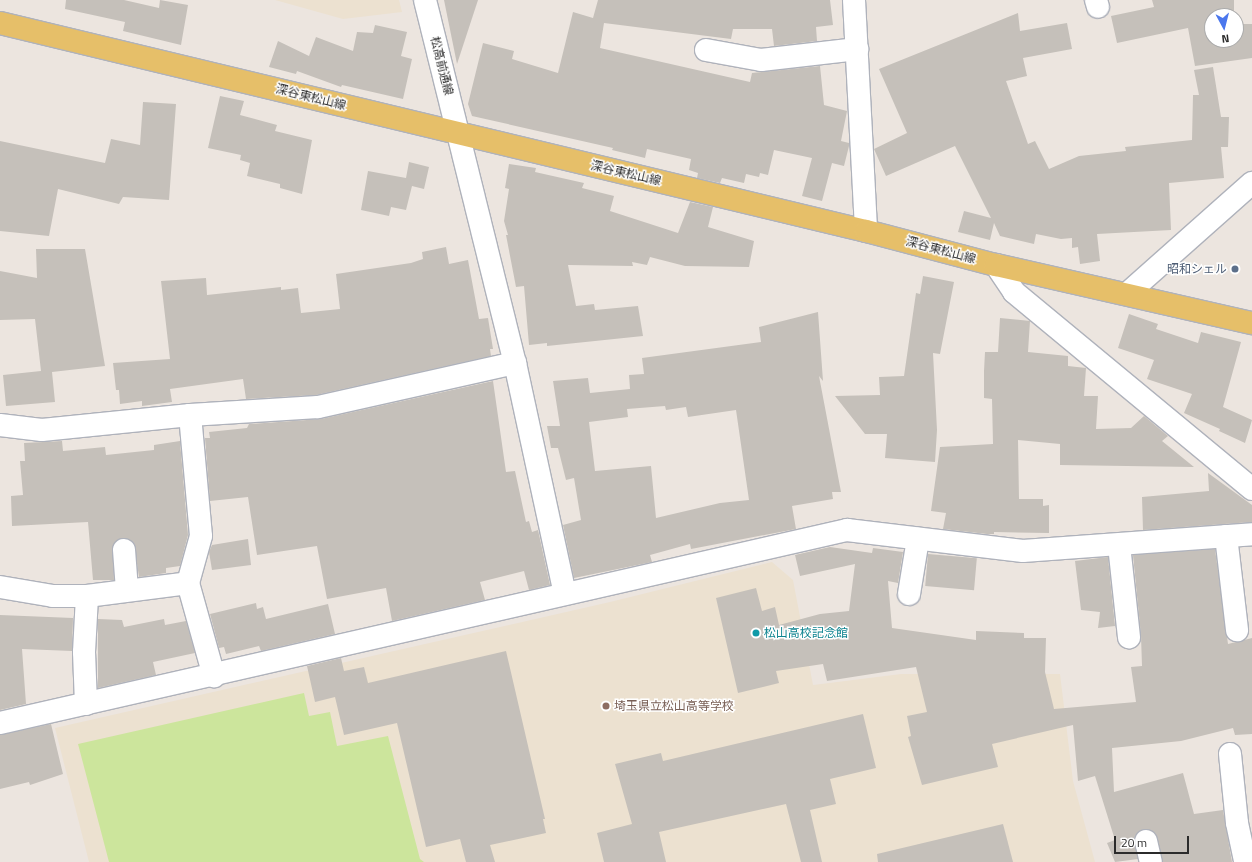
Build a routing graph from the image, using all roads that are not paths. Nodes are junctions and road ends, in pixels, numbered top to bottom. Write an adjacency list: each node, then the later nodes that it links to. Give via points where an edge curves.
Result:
1 (425, 0): 6 (street, 松高前通線)
2 (854, 0): 4 (street)
3 (0, 23): 6 (main road, 深谷東松山線)
4 (857, 49): 5 (street, via 761,60); 8 (street)
5 (706, 50)
6 (459, 133): 8 (main road, 深谷東松山線); 12 (street, 松高前通線)
7 (1252, 182): 10 (street)
8 (866, 231): 9 (main road, 深谷東松山線)
9 (996, 265): 10 (main road, 深谷東松山線); 15 (street, via 1014,292)
10 (1128, 293): 11 (main road, 深谷東松山線)
11 (1252, 323)
12 (515, 362): 13 (street, via 318,407); 24 (street, 松高前通線)
13 (190, 415): 14 (street, via 42,430); 21 (street, via 201,536)
14 (0, 425)
15 (1252, 489)
16 (1252, 534): 17 (street)
17 (1226, 536): 19 (street); 27 (street)
18 (918, 539): 19 (street, via 1023,551); 24 (street, via 847,530); 25 (street)
19 (1119, 545): 28 (street)
20 (124, 550): 23 (street)
21 (188, 583): 23 (street); 29 (street)
22 (0, 588): 26 (street, via 53,596)
23 (128, 590): 26 (street)
24 (565, 594): 29 (street)
25 (909, 594)
26 (87, 596): 30 (street, via 84,652)
27 (1237, 630)
28 (1129, 637)
29 (214, 676): 30 (street)
30 (86, 704): 31 (street)
31 (0, 723)
32 (1230, 754): 35 (street, via 1237,823)
33 (1146, 841): 34 (street)
34 (1151, 862)
35 (1245, 862)

